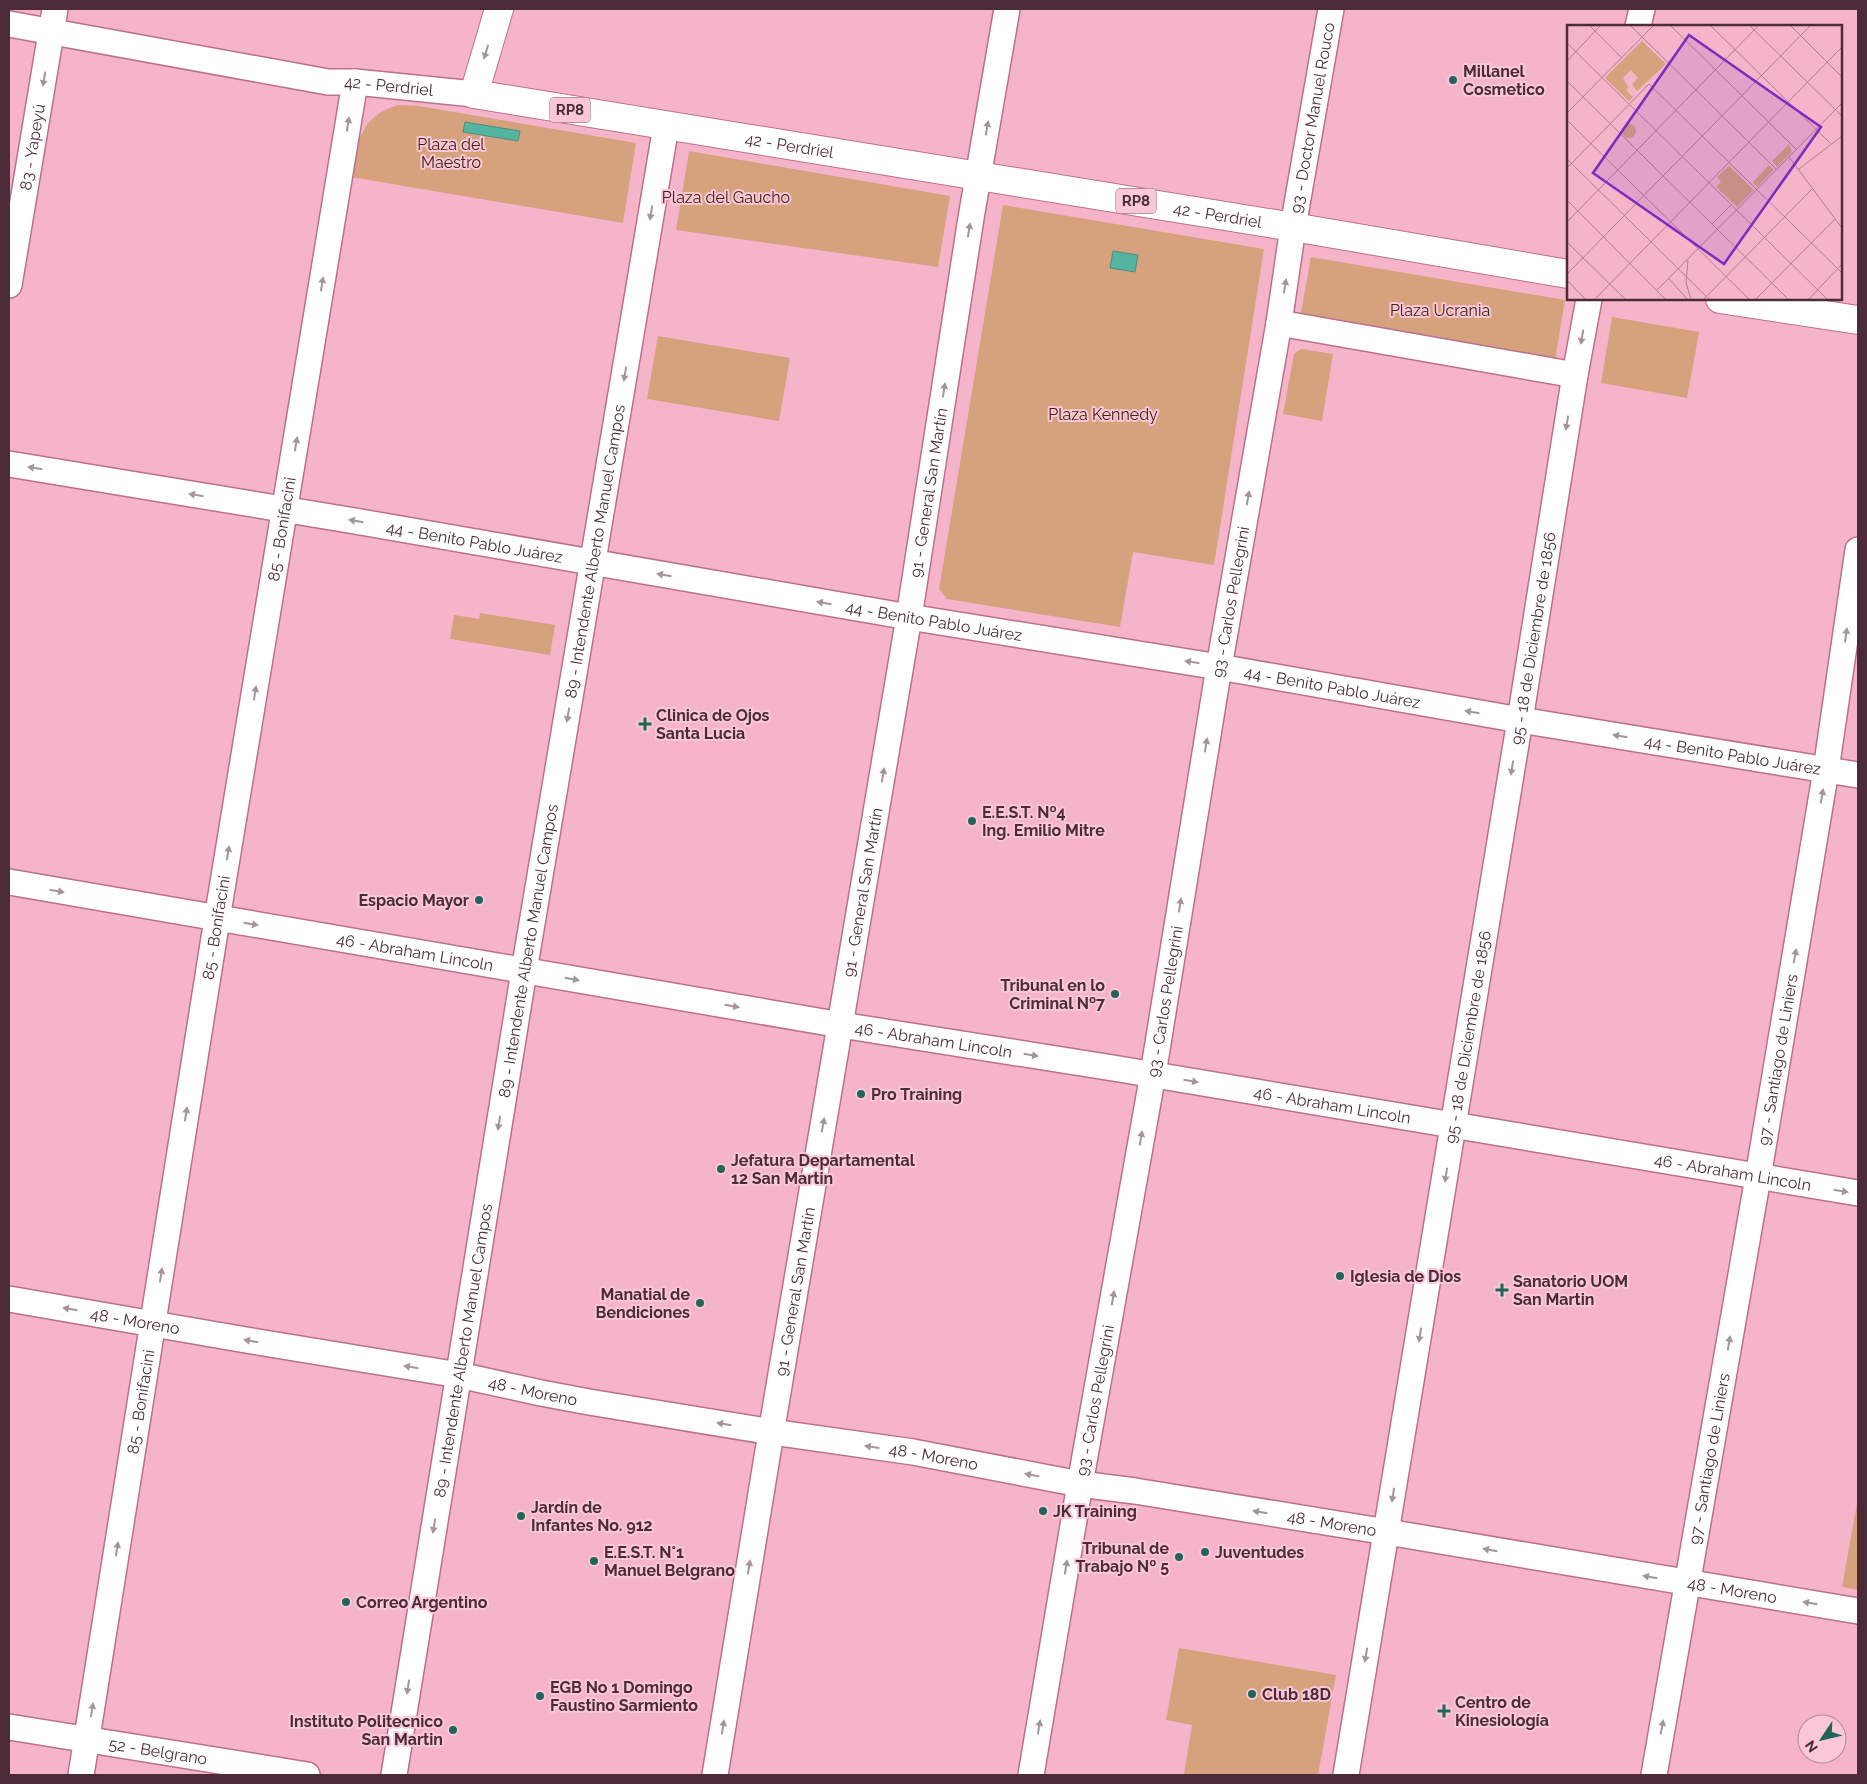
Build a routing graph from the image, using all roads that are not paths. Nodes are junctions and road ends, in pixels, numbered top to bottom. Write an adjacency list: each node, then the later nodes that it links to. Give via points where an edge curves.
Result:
1 (499, 9): 9 (main road, one-way to 9)
2 (1007, 9): 11 (street, 91 - General San Martín, one-way to 2)
3 (1331, 9): 12 (street, 93 - Doctor Manuel Rouco)
4 (1642, 9): 7 (street)
5 (54, 20): 6 (street, 42 - Perdriel); 8 (street, 42 - Perdriel, via 328,82); 14 (street, 83 - Yapeyú, one-way to 14)
6 (9, 24)
7 (1638, 25)
8 (355, 82): 9 (street, 42 - Perdriel); 21 (street, 85 - Bonifacini, one-way to 8)
9 (474, 94): 10 (main road, 42 - Perdriel / RP8)
10 (666, 126): 11 (main road, 42 - Perdriel / RP8); 23 (street, 89 - Intendente Alberto Manuel Campos, one-way to 23)
11 (978, 176): 12 (main road, 42 - Perdriel / RP8); 24 (street, 91 - General San Martín, one-way to 11)
12 (1293, 227): 13 (main road, 42 - Perdriel / RP8); 18 (street, 93 - Carlos Pellegrini, one-way to 12)
13 (1567, 274)
14 (9, 285)
15 (1589, 300): 19 (street, 95 - 18 de Diciembre de 1856, one-way to 19)
16 (1727, 300): 17 (main road)
17 (1858, 320)
18 (1279, 323): 19 (street); 25 (street, 93 - Carlos Pellegrini, one-way to 18)
19 (1575, 375): 26 (street, 95 - 18 de Diciembre de 1856, one-way to 26)
20 (9, 464): 21 (street, 44 - Benito Pablo Juárez, one-way to 20)
21 (286, 510): 23 (street, 44 - Benito Pablo Juárez, one-way to 21); 30 (street, 85 - Bonifacini, one-way to 21)
22 (1858, 550): 27 (street, 97 - Santiago de Liniers, one-way to 22)
23 (594, 563): 24 (street, 44 - Benito Pablo Juárez, one-way to 23); 31 (street, 89 - Intendente Alberto Manuel Campos, one-way to 31)
24 (909, 617): 25 (street, 44 - Benito Pablo Juárez, one-way to 24); 32 (street, 91 - General San Martín, one-way to 24)
25 (1219, 667): 26 (street, 44 - Benito Pablo Juárez, one-way to 25); 33 (street, 93 - Carlos Pellegrini, one-way to 25)
26 (1520, 720): 27 (street, 44 - Benito Pablo Juárez, one-way to 26); 34 (street, 95 - 18 de Diciembre de 1856, one-way to 34)
27 (1826, 770): 28 (street, 44 - Benito Pablo Juárez); 35 (street, 97 - Santiago de Liniers, one-way to 27)
28 (1858, 775)
29 (9, 882): 30 (street, 46 - Abraham Lincoln, one-way to 30)
30 (218, 919): 31 (street, 46 - Abraham Lincoln, one-way to 31); 38 (street, 85 - Bonifacini, one-way to 30)
31 (524, 971): 32 (street, 46 - Abraham Lincoln, one-way to 32); 39 (street, 89 - Intendente Alberto Manuel Campos, one-way to 39)
32 (840, 1025): 33 (street, 46 - Abraham Lincoln, one-way to 33); 40 (street, 91 - General San Martín, one-way to 32)
33 (1153, 1074): 34 (street, 46 - Abraham Lincoln, one-way to 34); 41 (street, 93 - Carlos Pellegrini, one-way to 33)
34 (1454, 1126): 35 (street, 46 - Abraham Lincoln); 42 (street, 95 - 18 de Diciembre de 1856, one-way to 42)
35 (1758, 1177): 36 (street, 46 - Abraham Lincoln, one-way to 36); 43 (street, 97 - Santiago de Liniers, one-way to 35)
36 (1858, 1194)
37 (9, 1299): 38 (street, 48 - Moreno, one-way to 37)
38 (153, 1323): 39 (street, 48 - Moreno, one-way to 38); 46 (street, 85 - Bonifacini, one-way to 38)
39 (459, 1375): 40 (street, 48 - Moreno, one-way to 39, via 541,1394); 49 (street, 89 - Intendente Alberto Manuel Campos, one-way to 49)
40 (772, 1432): 41 (street, 48 - Moreno, one-way to 40, via 913,1452); 50 (street, 91 - General San Martín, one-way to 40)
41 (1080, 1484): 42 (street, 48 - Moreno, one-way to 41); 51 (street, 93 - Carlos Pellegrini, one-way to 41)
42 (1387, 1532): 43 (street, 48 - Moreno, one-way to 42); 52 (street, 95 - 18 de Diciembre de 1856, one-way to 52)
43 (1686, 1583): 44 (street, 48 - Moreno, one-way to 43); 53 (street, 97 - Santiago de Liniers, one-way to 43)
44 (1858, 1611)
45 (9, 1726): 46 (street, 52 - Belgrano)
46 (87, 1740): 47 (street, 85 - Bonifacini); 48 (street, 52 - Belgrano)
47 (81, 1775)
48 (307, 1775)
49 (394, 1775)
50 (715, 1775)
51 (1031, 1775)
52 (1346, 1775)
53 (1654, 1775)

